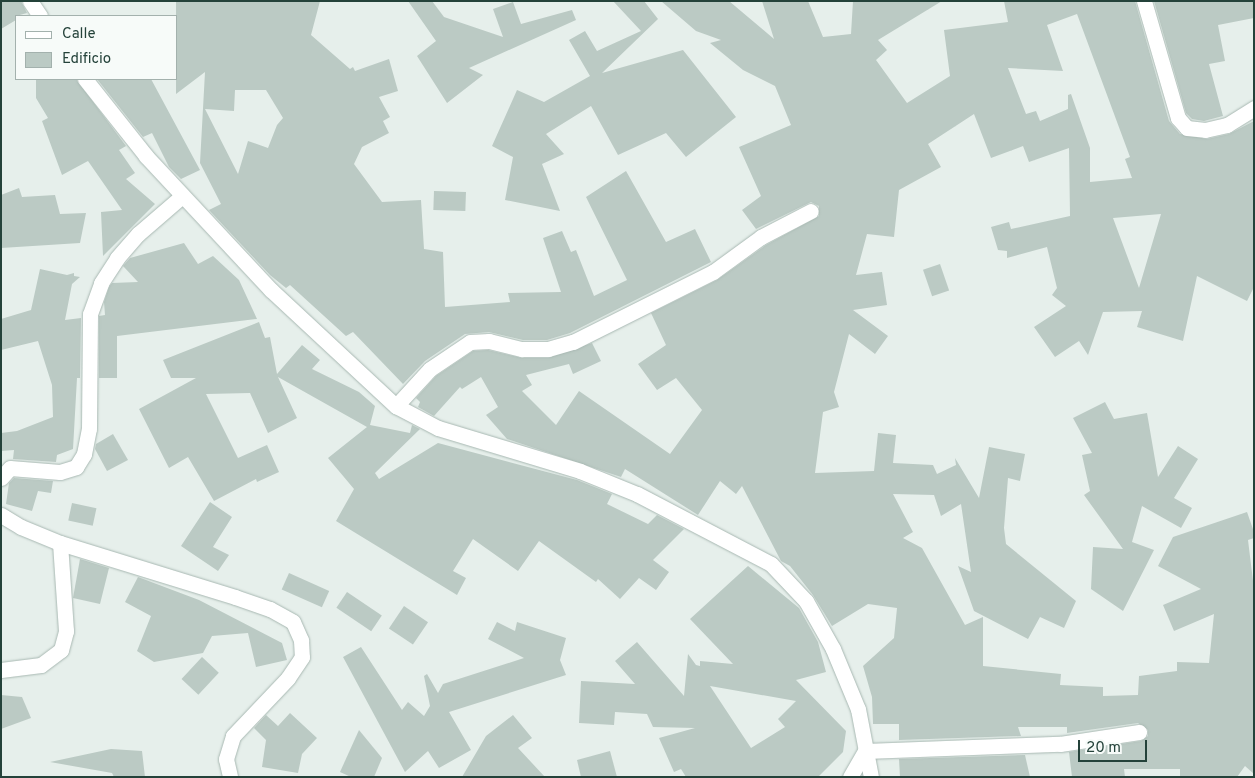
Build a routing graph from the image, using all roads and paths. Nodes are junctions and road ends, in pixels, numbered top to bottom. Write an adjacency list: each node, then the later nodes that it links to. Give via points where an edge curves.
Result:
1 (30, 1): 3 (street)
2 (1144, 1): 5 (street, via 1178,118 1187,128 1205,130 1227,125)
3 (39, 15)
4 (86, 80): 6 (street)
5 (1254, 108)
6 (182, 196): 8 (street, via 271,290); 9 (street, via 138,234 101,283 90,314 89,429 84,454 76,466 60,472 10,468)
7 (811, 211): 8 (street, via 761,237 713,272 574,342 548,349 522,348 489,341 470,342 430,369)
8 (396, 406): 14 (street, via 438,428 580,471 637,494 771,564 806,601 833,649 858,710)
9 (1, 478)
10 (1, 515): 11 (street)
11 (60, 543): 12 (street, via 66,631 61,650 41,665); 15 (street, via 235,597 270,609 293,622 301,640 302,658 288,678 233,736 226,759)
12 (1, 670)
13 (1138, 732): 14 (street, via 1060,744)
14 (865, 751): 16 (street); 17 (street)
15 (230, 777)
16 (850, 777)
17 (871, 777)

